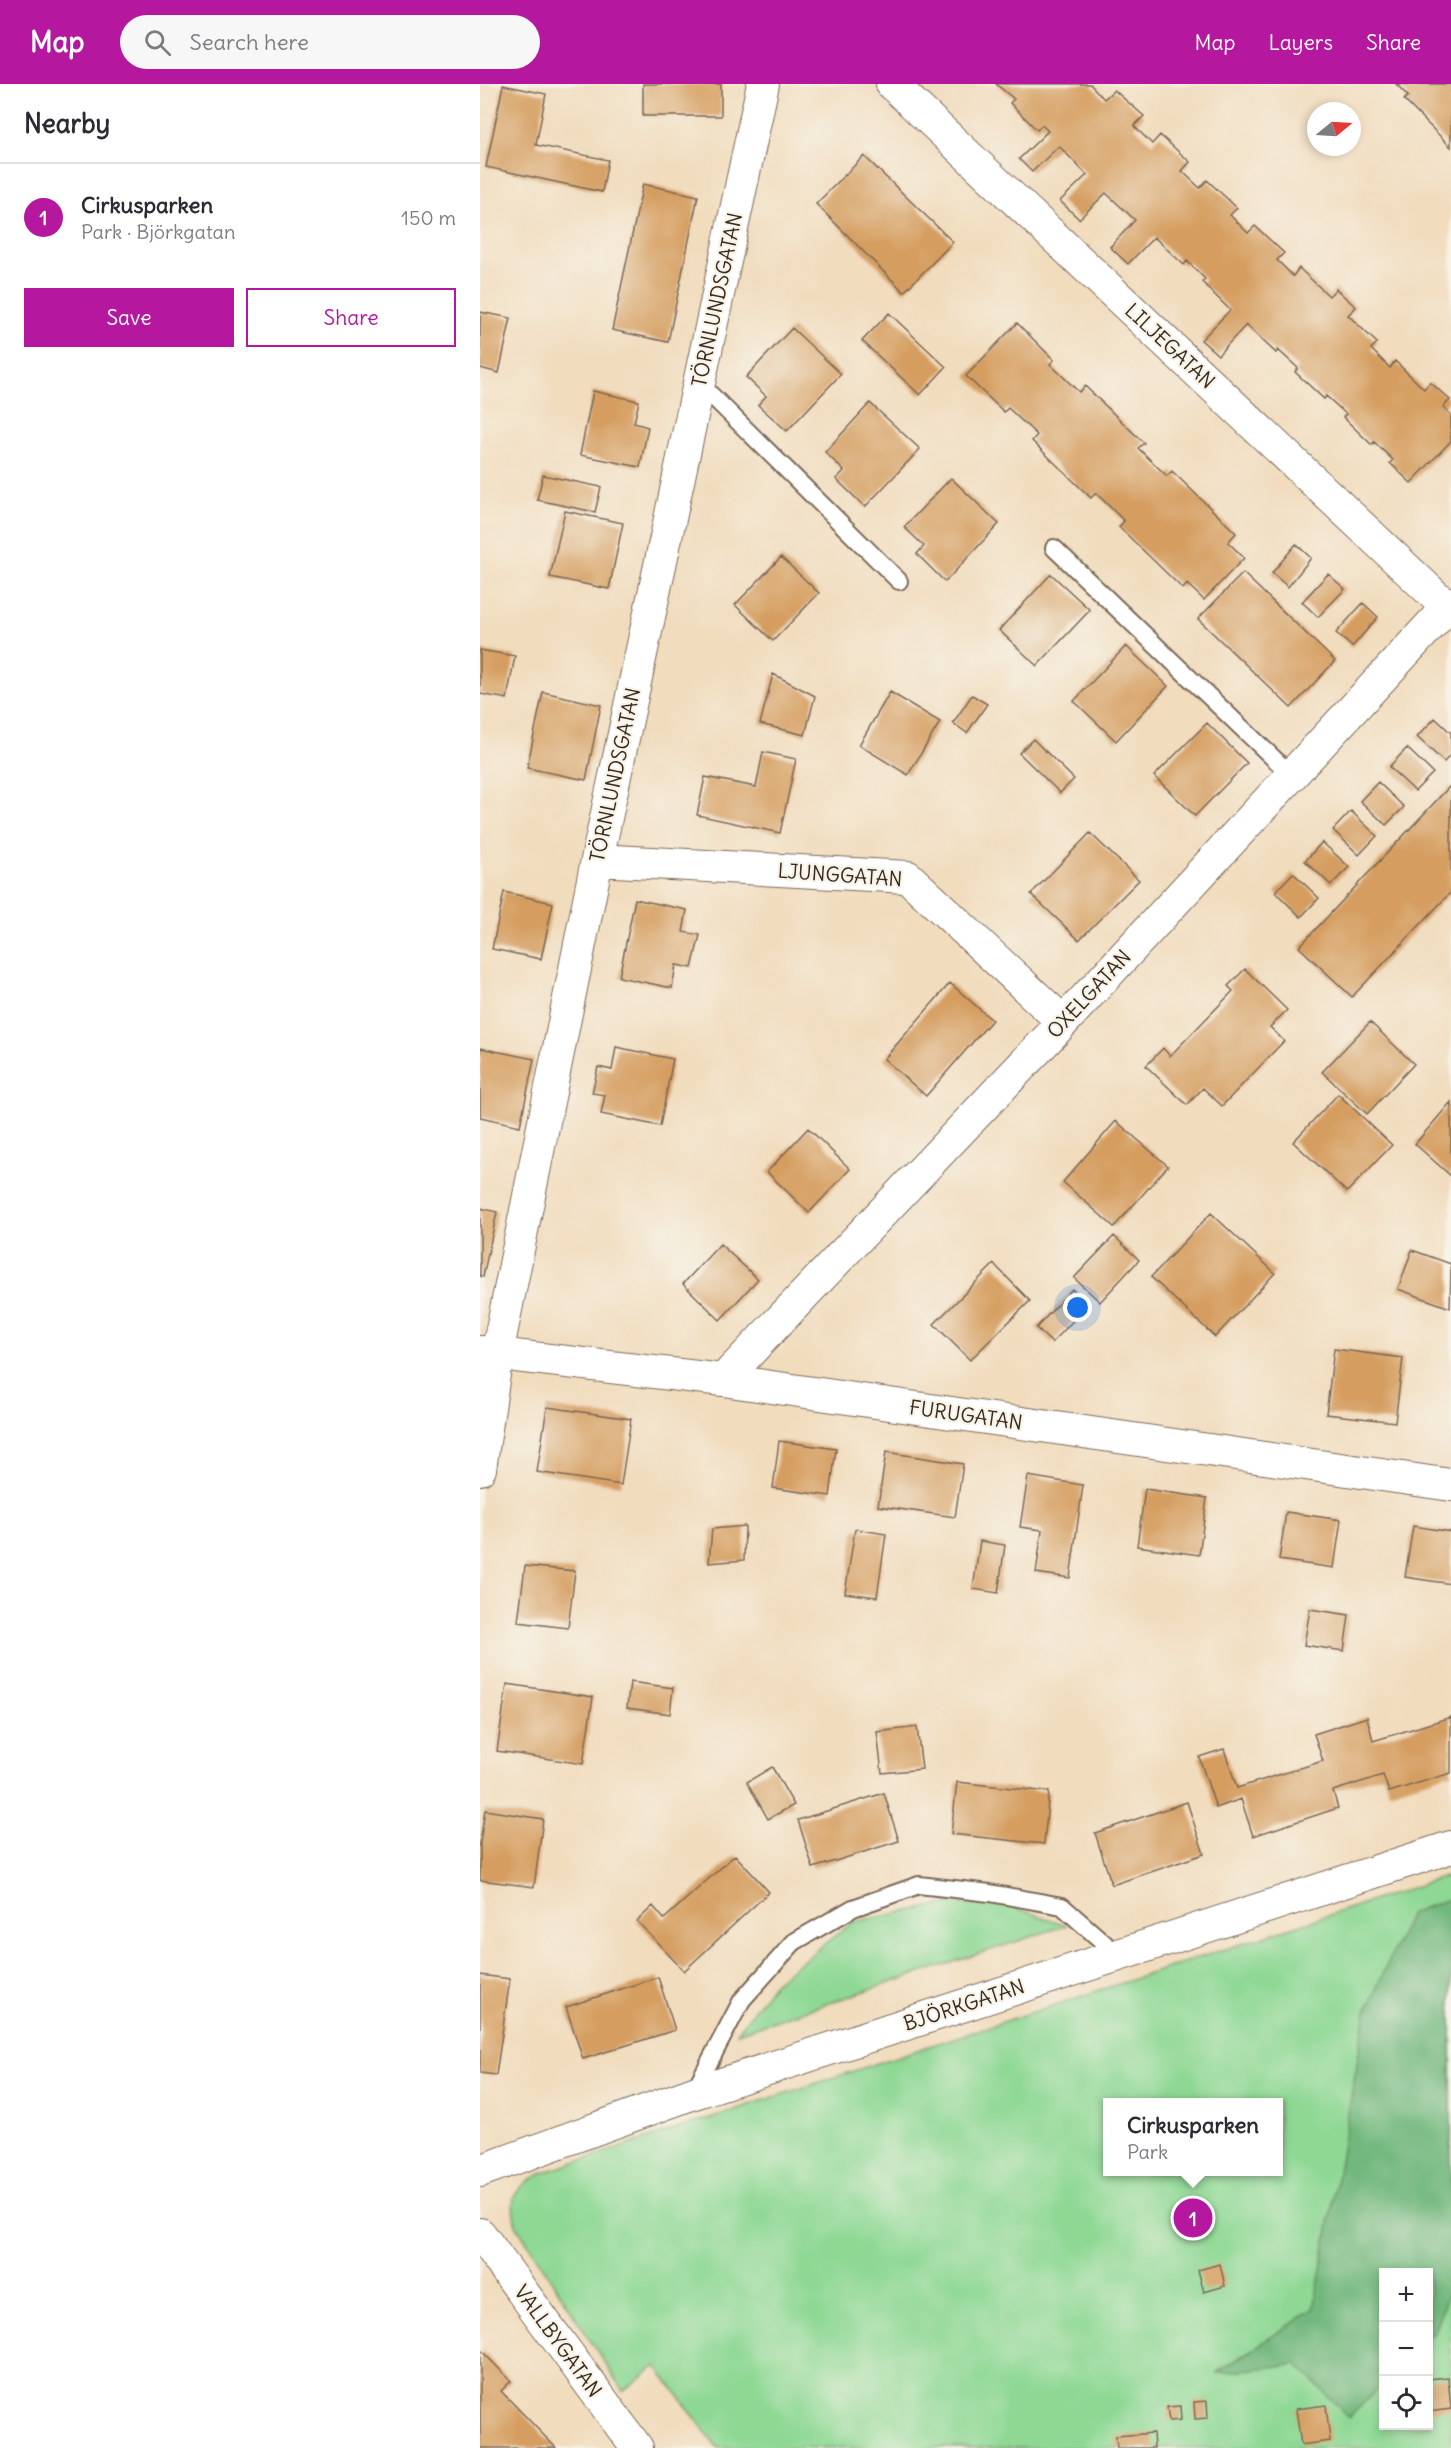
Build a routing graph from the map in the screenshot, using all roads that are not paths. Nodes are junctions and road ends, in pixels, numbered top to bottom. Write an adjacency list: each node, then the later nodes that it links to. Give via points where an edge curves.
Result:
1 (763, 84): 3 (street, TÖRNLUNDSGATAN)
2 (892, 84): 6 (street, LILJEGATAN)
3 (699, 383): 5 (lane); 8 (street, TÖRNLUNDSGATAN)
4 (1054, 548): 7 (lane)
5 (899, 581)
6 (1449, 605): 7 (street, OXELGATAN)
7 (1291, 775): 9 (street, OXELGATAN)
8 (597, 860): 9 (street, LJUNGGATAN, via 908,877); 10 (street, TÖRNLUNDSGATAN)
9 (1063, 1022): 11 (street, OXELGATAN)
10 (488, 1353): 11 (street, FURUGATAN); 12 (street, TÖRNLUNDSGATAN)
11 (723, 1380): 13 (street, FURUGATAN)
12 (480, 1468)
13 (1451, 1485)
14 (1451, 1847): 15 (street, BJÖRKGATAN)
15 (1119, 1956): 16 (street, BJÖRKGATAN); 16 (lane, via 1062,1906 919,1884 853,1908 795,1942 742,2000)
16 (694, 2093): 17 (street, BJÖRKGATAN)
17 (480, 2171)
18 (480, 2234): 19 (street, VALLBYGATAN)
19 (637, 2448)

